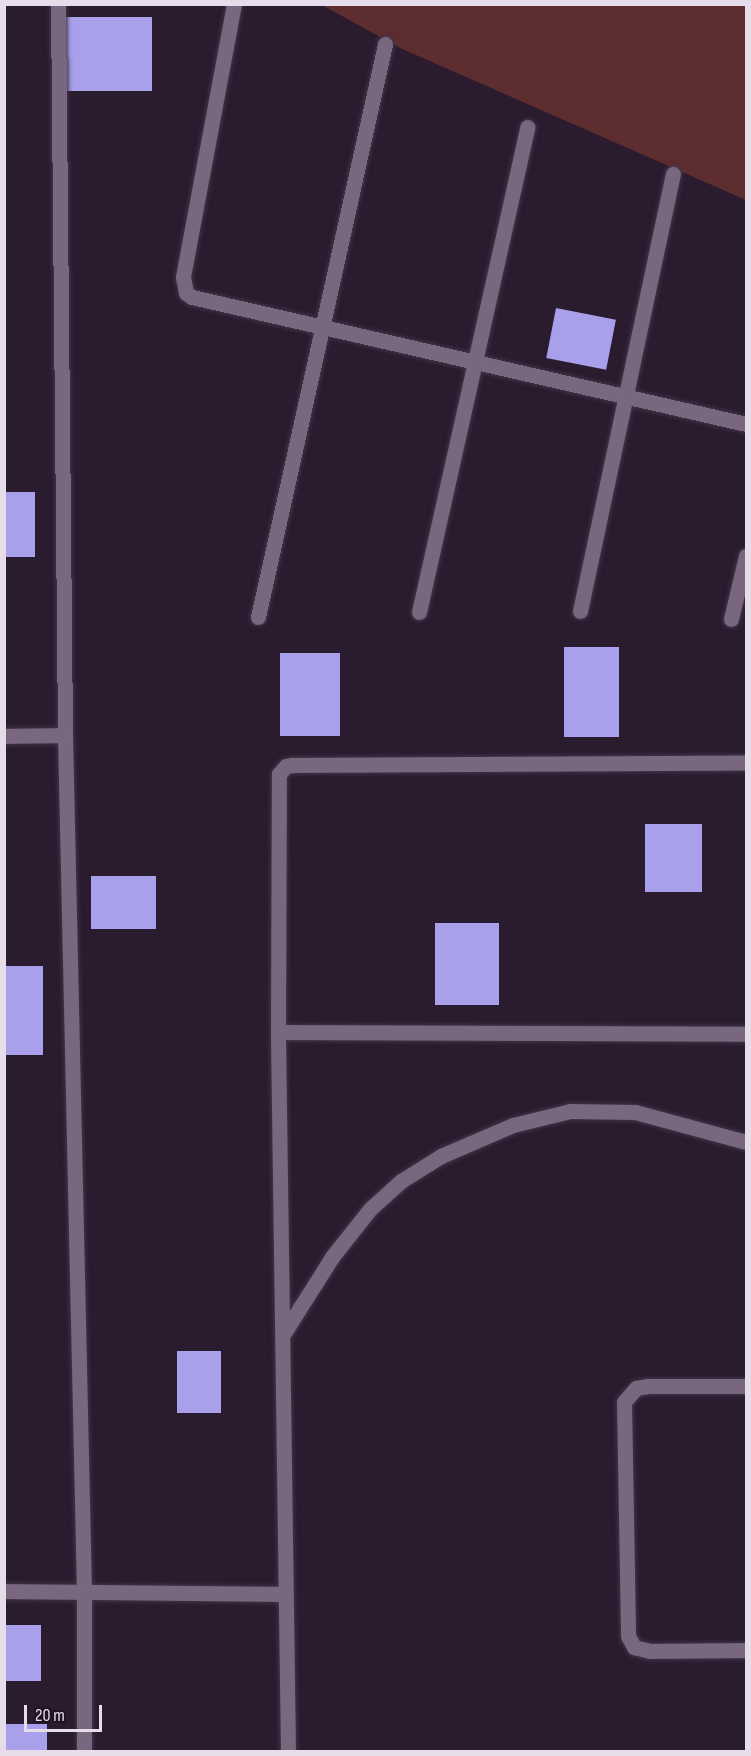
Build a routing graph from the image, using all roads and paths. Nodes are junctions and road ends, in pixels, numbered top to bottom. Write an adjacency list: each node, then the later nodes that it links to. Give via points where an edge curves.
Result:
1 (58, 4): 15 (street)
2 (234, 4): 6 (street, via 183,285 192,297)
3 (385, 44): 6 (street)
4 (527, 127): 7 (street)
5 (673, 174): 8 (street)
6 (321, 326): 7 (street); 13 (street)
7 (476, 362): 8 (street); 12 (street)
8 (625, 396): 9 (street); 11 (street)
9 (747, 424)
10 (747, 556): 14 (street)
11 (580, 611)
12 (419, 612)
13 (258, 616)
14 (731, 619)
15 (65, 735): 16 (street); 24 (street)
16 (4, 736)
17 (747, 763): 18 (street, via 286,766 277,780)
18 (278, 1032): 19 (street); 21 (street)
19 (747, 1034)
20 (747, 1142): 21 (street, via 635,1112 570,1111 513,1125 441,1156 400,1181 370,1209 332,1257)
21 (284, 1333): 25 (street)
22 (747, 1386): 26 (street, via 648,1386 636,1388 624,1402 627,1636 634,1647 650,1651)
23 (4, 1591): 24 (street)
24 (84, 1593): 25 (street); 27 (street)
25 (284, 1594): 28 (street)
26 (747, 1650)
27 (84, 1752)
28 (288, 1752)

